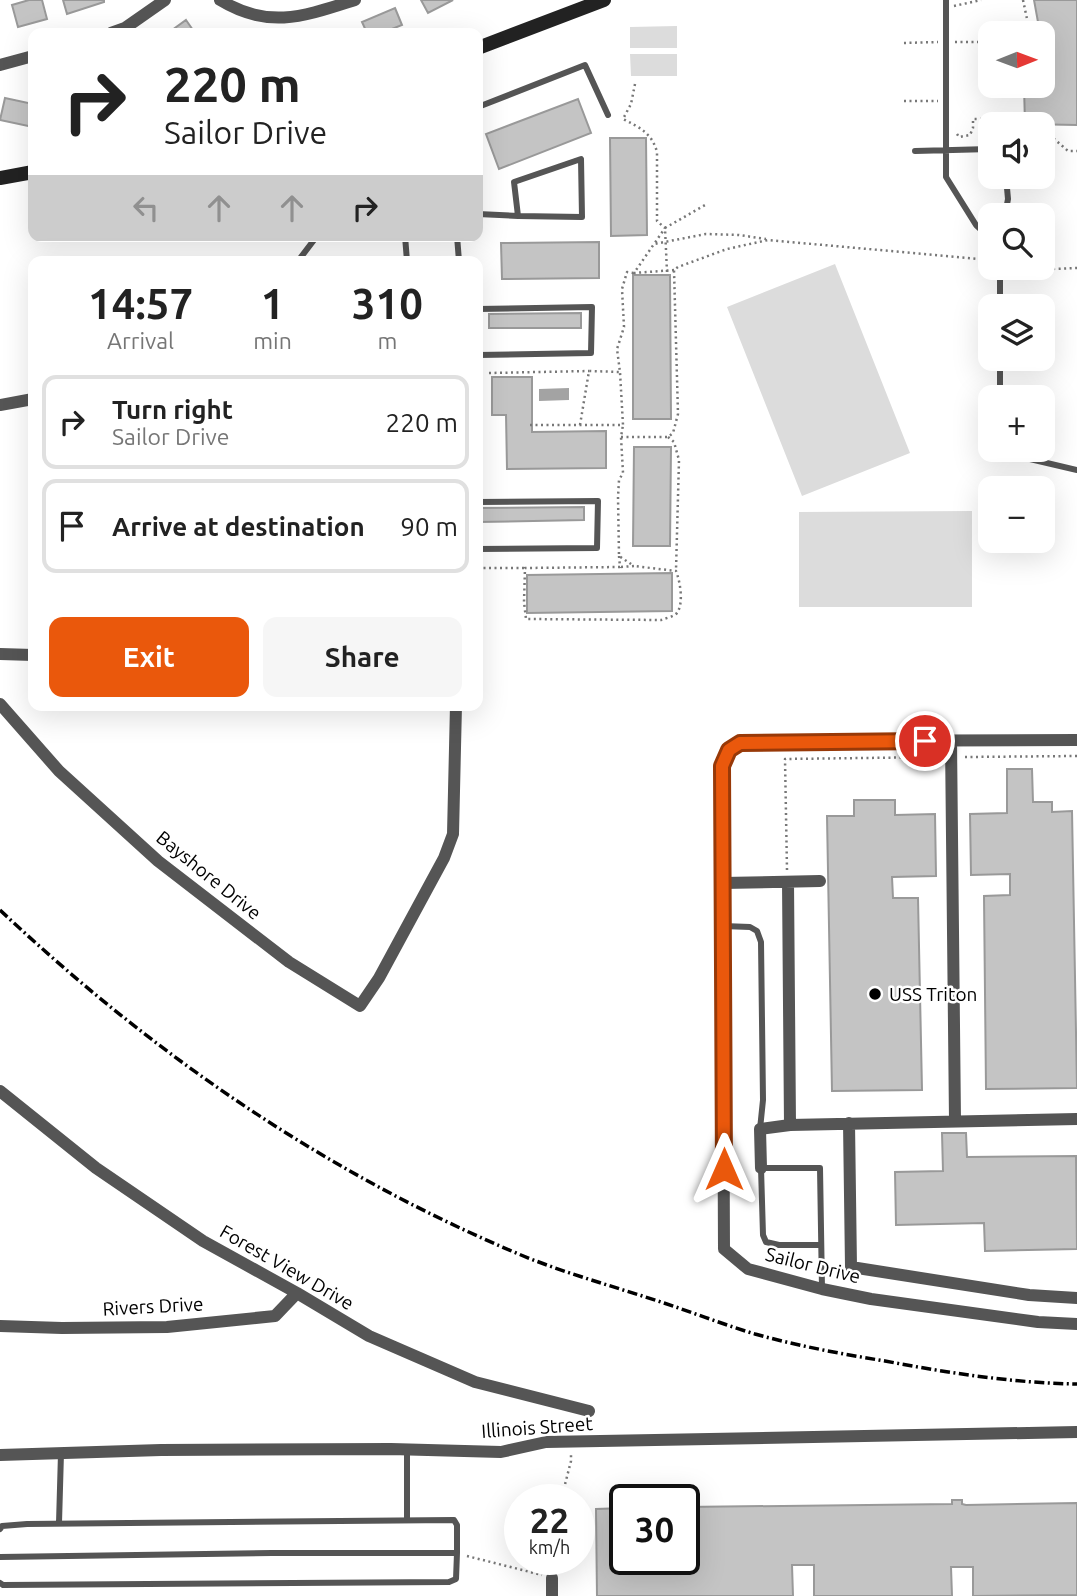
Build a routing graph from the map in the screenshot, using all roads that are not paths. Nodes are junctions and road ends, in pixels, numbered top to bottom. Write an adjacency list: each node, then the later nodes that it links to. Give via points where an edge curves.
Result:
1 (165, 0): 6 (street)
2 (220, 0): 3 (street, via 282,19)
3 (355, 0)
4 (604, 0): 7 (main road)
5 (946, 0): 13 (lane)
6 (125, 28)
7 (483, 46)
8 (28, 57): 9 (street)
9 (0, 65)
10 (483, 105): 11 (lane, via 585,65)
11 (608, 116)
12 (978, 149): 13 (lane)
13 (945, 150): 14 (lane); 19 (lane, via 946,177)
14 (915, 151)
15 (28, 173): 16 (main road)
16 (0, 178)
17 (483, 214): 18 (lane)
18 (518, 216): 18 (lane, via 582,217 581,159 514,182)
19 (978, 227)
20 (312, 242): 21 (lane)
21 (302, 256)
22 (483, 309): 23 (lane, via 592,307 592,354)
23 (483, 355)
24 (28, 400): 25 (street)
25 (0, 405)
26 (1038, 462): 27 (lane)
27 (1077, 470)
28 (483, 502): 29 (lane, via 598,501 597,548)
29 (483, 549)
30 (0, 654): 31 (street)
31 (28, 655)
32 (0, 704): 33 (street, Bayshore Drive, via 59,771 158,861 289,962 360,1006 453,834)
33 (456, 711)
34 (1077, 740): 35 (street, Sailor Drive)
35 (951, 741): 38 (street, Sailor Drive, via 740,743 729,750 722,766); 42 (street)
36 (820, 881): 37 (street)
37 (788, 882): 38 (street); 44 (street)
38 (723, 883): 39 (street, Sailor Drive)
39 (723, 926): 45 (lane, via 750,927 761,942); 48 (street, Sailor Drive, via 724,1250 748,1269)
40 (0, 1091): 49 (street, Forest View Drive, via 96,1168 203,1241)
41 (1077, 1119): 42 (street)
42 (955, 1121): 43 (street)
43 (849, 1124): 44 (street); 50 (street, via 851,1266 1028,1295)
44 (790, 1125): 45 (street)
45 (760, 1129): 46 (street)
46 (761, 1168): 47 (lane, via 762,1235 766,1242); 47 (lane, via 820,1168)
47 (821, 1245): 48 (lane)
48 (822, 1289): 51 (street, Sailor Drive)
49 (297, 1293): 52 (street, Rivers Drive, via 275,1316 167,1327); 53 (street, Forest View Drive, via 369,1336 475,1382)
50 (1077, 1298)
51 (1077, 1324)
52 (0, 1326)
53 (589, 1411)
54 (1077, 1432): 55 (street, Illinois Street, via 546,1442 501,1452)
55 (407, 1449): 56 (street, Illinois Street); 58 (lane)
56 (61, 1453): 57 (street, Illinois Street); 59 (lane)
57 (0, 1455)
58 (407, 1520): 59 (lane); 61 (lane, via 454,1520)
59 (59, 1523): 60 (lane)
60 (0, 1529)
61 (457, 1553): 62 (lane); 64 (lane, via 456,1578 449,1582)
62 (0, 1557)
63 (552, 1578): 65 (street)
64 (0, 1583)
65 (552, 1596)

